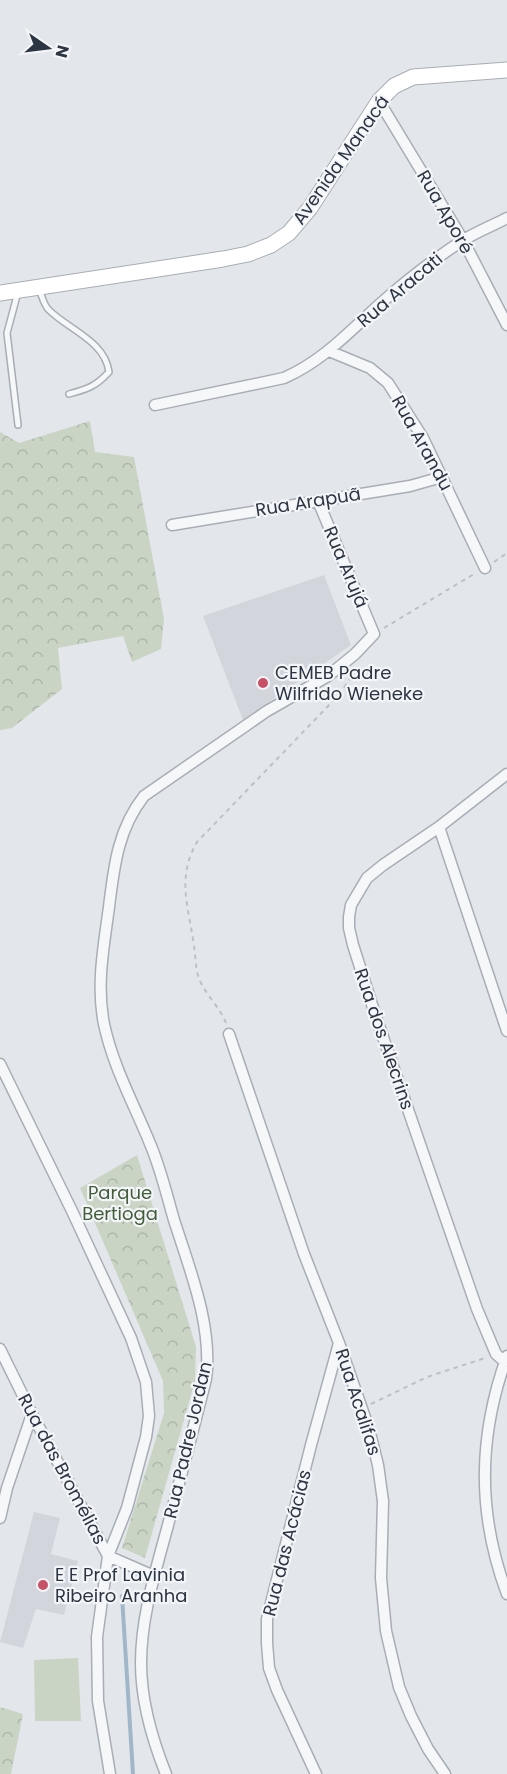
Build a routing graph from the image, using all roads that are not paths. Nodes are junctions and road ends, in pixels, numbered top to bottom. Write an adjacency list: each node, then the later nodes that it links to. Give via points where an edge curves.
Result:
1 (506, 72): 2 (street, Avenida Manacá, via 413,77 394,86)
2 (379, 101): 4 (street, Rua Aporé); 5 (street, Avenida Manacá, via 310,208 271,245 223,259)
3 (507, 218): 4 (street, Rua Aracati)
4 (463, 240): 8 (street, Rua Aporé); 9 (street, Rua Aracati, via 382,302)
5 (38, 288): 6 (street, Avenida Manacá); 10 (lane, via 47,309 88,339 108,360 109,372 102,380 91,388)
6 (19, 291): 7 (street, Avenida Manacá); 12 (lane, via 7,333)
7 (0, 293)
8 (507, 325)
9 (329, 351): 11 (street, via 284,378); 13 (street, Rua Arandu, via 370,368 388,383)
10 (69, 394)
11 (155, 405)
12 (18, 425)
13 (442, 477): 14 (street, Rua Arapuã); 16 (street, Rua Arandu)
14 (318, 501): 15 (street, Rua Arapuã); 17 (street, Rua Arujá)
15 (172, 525)
16 (485, 568)
17 (374, 634): 30 (street, Rua Padre Jordan, via 328,676 267,711 144,796 133,810 118,847 102,956 101,1006 110,1046 152,1149 188,1262 208,1355 206,1379)
18 (507, 774): 19 (street, Rua dos Alecrins)
19 (439, 827): 20 (street); 25 (street, Rua dos Alecrins, via 367,878 351,905 349,928 386,1048 477,1309)
20 (507, 1031)
21 (229, 1034): 23 (street, Rua Acalifas, via 304,1254)
22 (0, 1064): 29 (street, via 126,1327 146,1382 146,1437 127,1508)
23 (339, 1343): 34 (street, Rua das Acácias, via 267,1619 269,1668); 35 (street, Rua Acalifas, via 363,1408 378,1465 383,1501 383,1611 399,1687 428,1749)
24 (0, 1349): 27 (street, Rua das Bromélias)
25 (503, 1357): 26 (street)
26 (502, 1384): 31 (street, via 488,1420 484,1455 497,1566)
27 (32, 1414): 28 (street); 29 (street, Rua das Bromélias)
28 (0, 1518)
29 (108, 1556): 30 (street); 32 (street, via 97,1638 97,1669)
30 (154, 1576): 33 (street, Rua Padre Jordan, via 143,1632 142,1681 156,1749)
31 (507, 1594)
32 (110, 1774)
33 (166, 1774)
34 (316, 1774)
35 (445, 1774)

